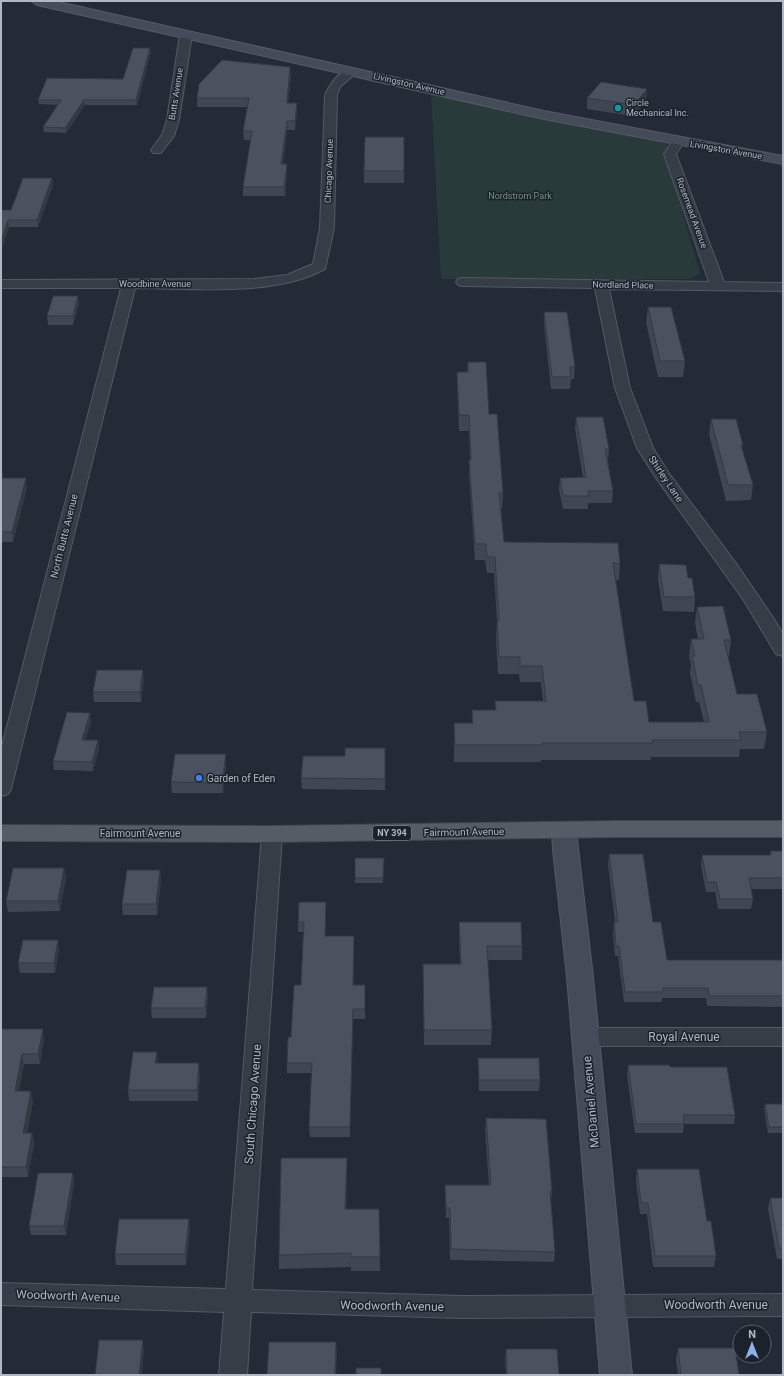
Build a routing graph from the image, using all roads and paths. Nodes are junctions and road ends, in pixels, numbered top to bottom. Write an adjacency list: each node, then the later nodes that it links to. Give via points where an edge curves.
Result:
1 (37, 1): 2 (street, Livingston Avenue)
2 (186, 34): 3 (street, Livingston Avenue); 5 (street, Butts Avenue, via 173,120 168,136)
3 (352, 70): 4 (street, Livingston Avenue, via 544,115); 7 (street, Chicago Avenue, via 334,85 331,95 327,228 320,266)
4 (678, 142): 6 (street, Livingston Avenue); 12 (street, Rosemead Avenue, via 670,154)
5 (157, 150)
6 (783, 160)
7 (308, 273): 10 (street, Woodbine Avenue, via 296,278 262,282)
8 (463, 282): 11 (street, Nordland Place)
9 (1, 284): 10 (street, Woodbine Avenue)
10 (129, 284): 15 (street, North Butts Avenue)
11 (601, 285): 12 (street, Nordland Place); 14 (street, Shirley Lane, via 620,386 646,449 662,475 753,598)
12 (718, 286): 13 (street, Nordland Place)
13 (783, 287)
14 (783, 650)
15 (1, 789)
16 (783, 829): 17 (main road, Fairmount Avenue / NY 394)
17 (564, 830): 19 (main road, Fairmount Avenue / NY 394); 20 (street, McDaniel Avenue)
18 (1, 833): 19 (main road, Fairmount Avenue / NY 394)
19 (272, 834): 23 (street, South Chicago Avenue)
20 (585, 1037): 21 (street, Royal Avenue); 24 (street, McDaniel Avenue)
21 (783, 1037)
22 (1, 1294): 23 (street, Woodworth Avenue)
23 (239, 1302): 24 (street, Woodworth Avenue, via 462,1308); 26 (street, South Chicago Avenue)
24 (609, 1305): 25 (street, Woodworth Avenue); 27 (street, McDaniel Avenue)
25 (783, 1305)
26 (233, 1375)
27 (616, 1375)

